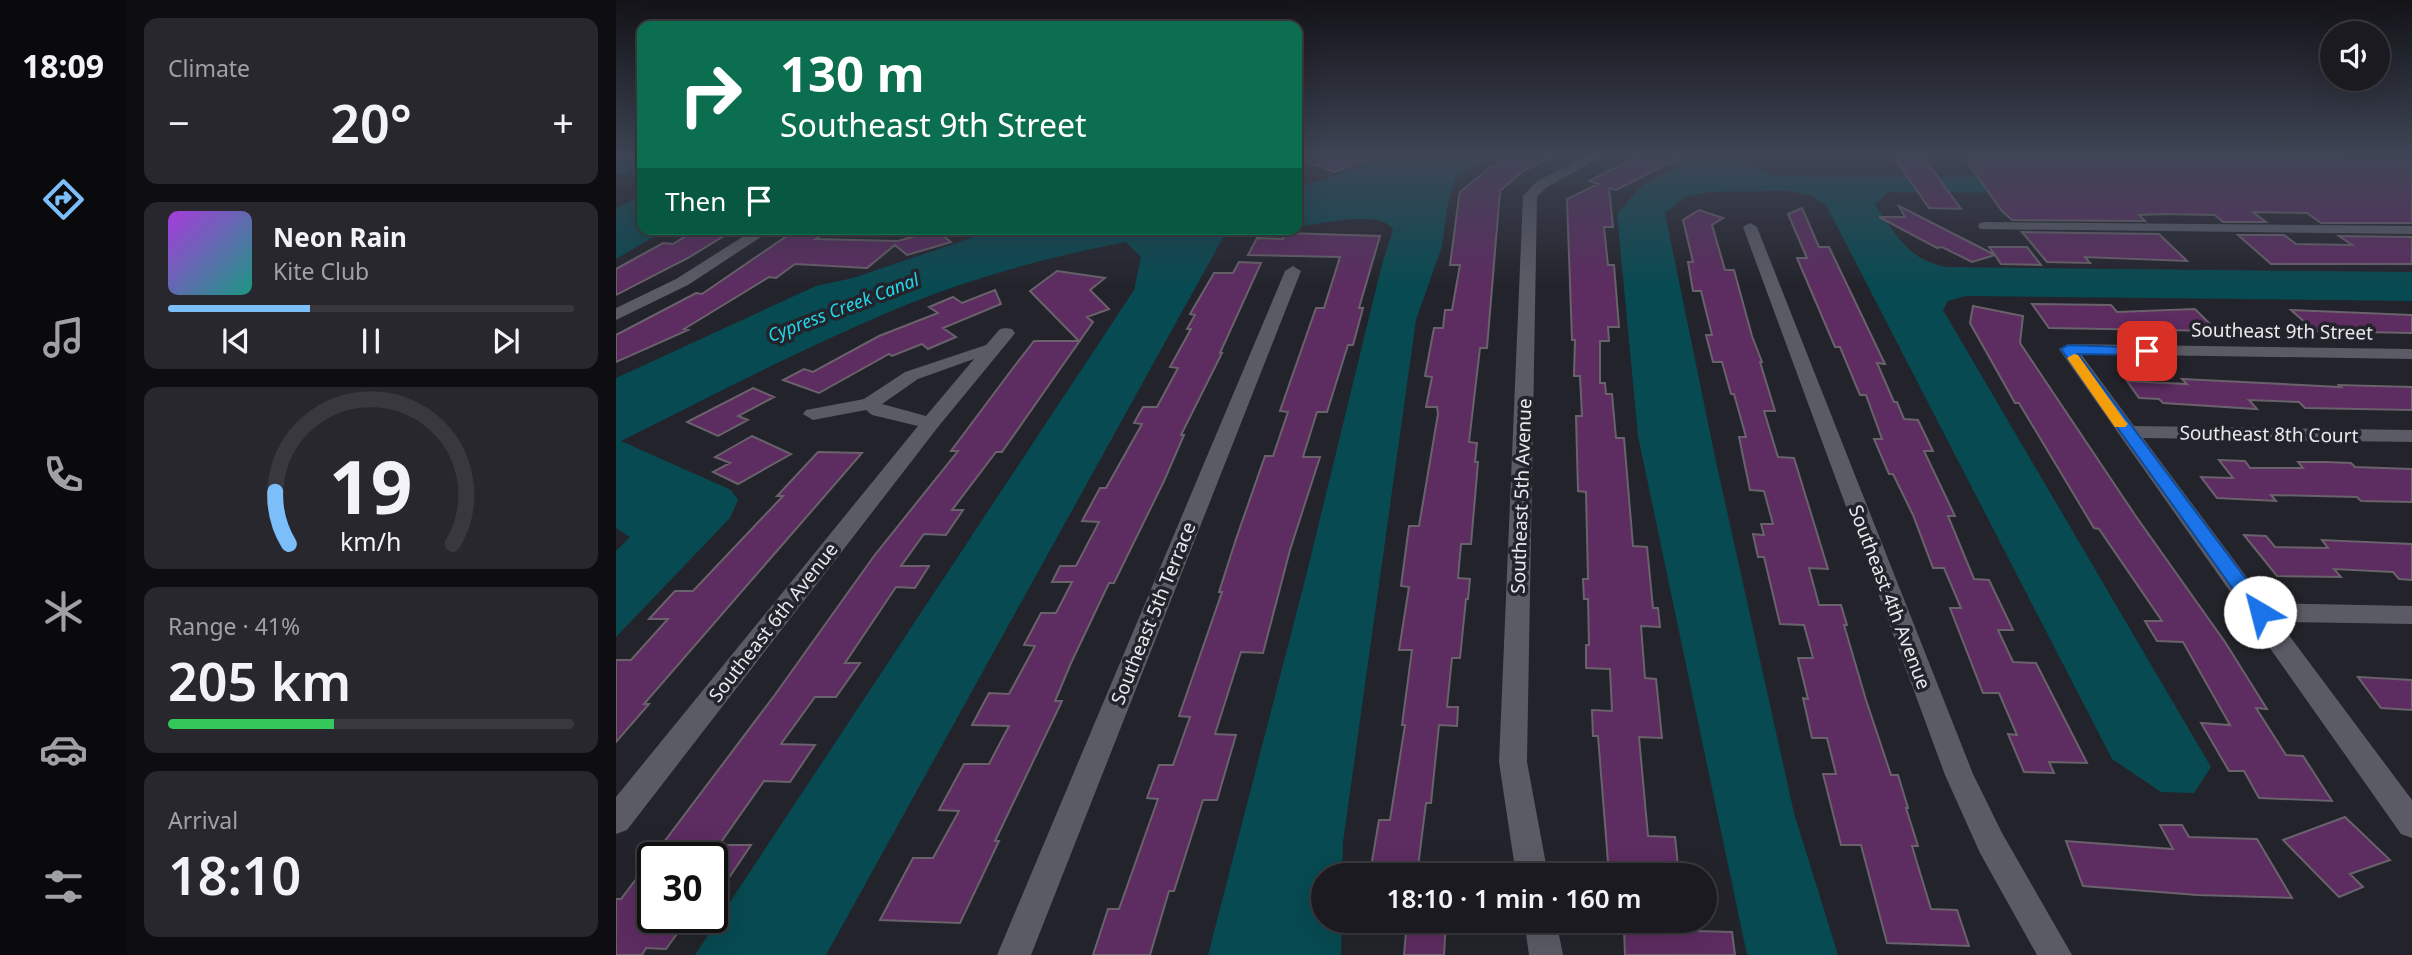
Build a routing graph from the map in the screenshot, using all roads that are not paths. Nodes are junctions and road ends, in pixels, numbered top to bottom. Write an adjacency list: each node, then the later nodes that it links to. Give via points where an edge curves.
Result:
1 (1530, 200): 18 (street, Southeast 5th Avenue, via 1513,762)
2 (1984, 226): 4 (street)
3 (1750, 227): 22 (street, Southeast 4th Avenue, via 1959,775 1991,843)
4 (2412, 230)
5 (756, 235): 7 (street, via 682,282)
6 (1293, 271): 20 (street, Southeast 5th Terrace)
7 (616, 315)
8 (2412, 354): 12 (street, Southeast 9th Street, via 2068,349)
9 (870, 404): 10 (street, Southeast 6th Avenue); 11 (street, via 879,411); 11 (street, Southeast 6th Avenue, via 894,384 999,341)
10 (813, 414)
11 (931, 423): 16 (street, Southeast 6th Avenue)
12 (2126, 432): 13 (street, Southeast 8th Court); 14 (street)
13 (2412, 436)
14 (2260, 612): 15 (street); 17 (street)
15 (2412, 615)
16 (616, 820)
17 (2412, 824)
18 (1530, 863)
19 (1542, 933): 21 (street)
20 (1014, 955)
21 (1546, 955)
22 (2055, 955)

